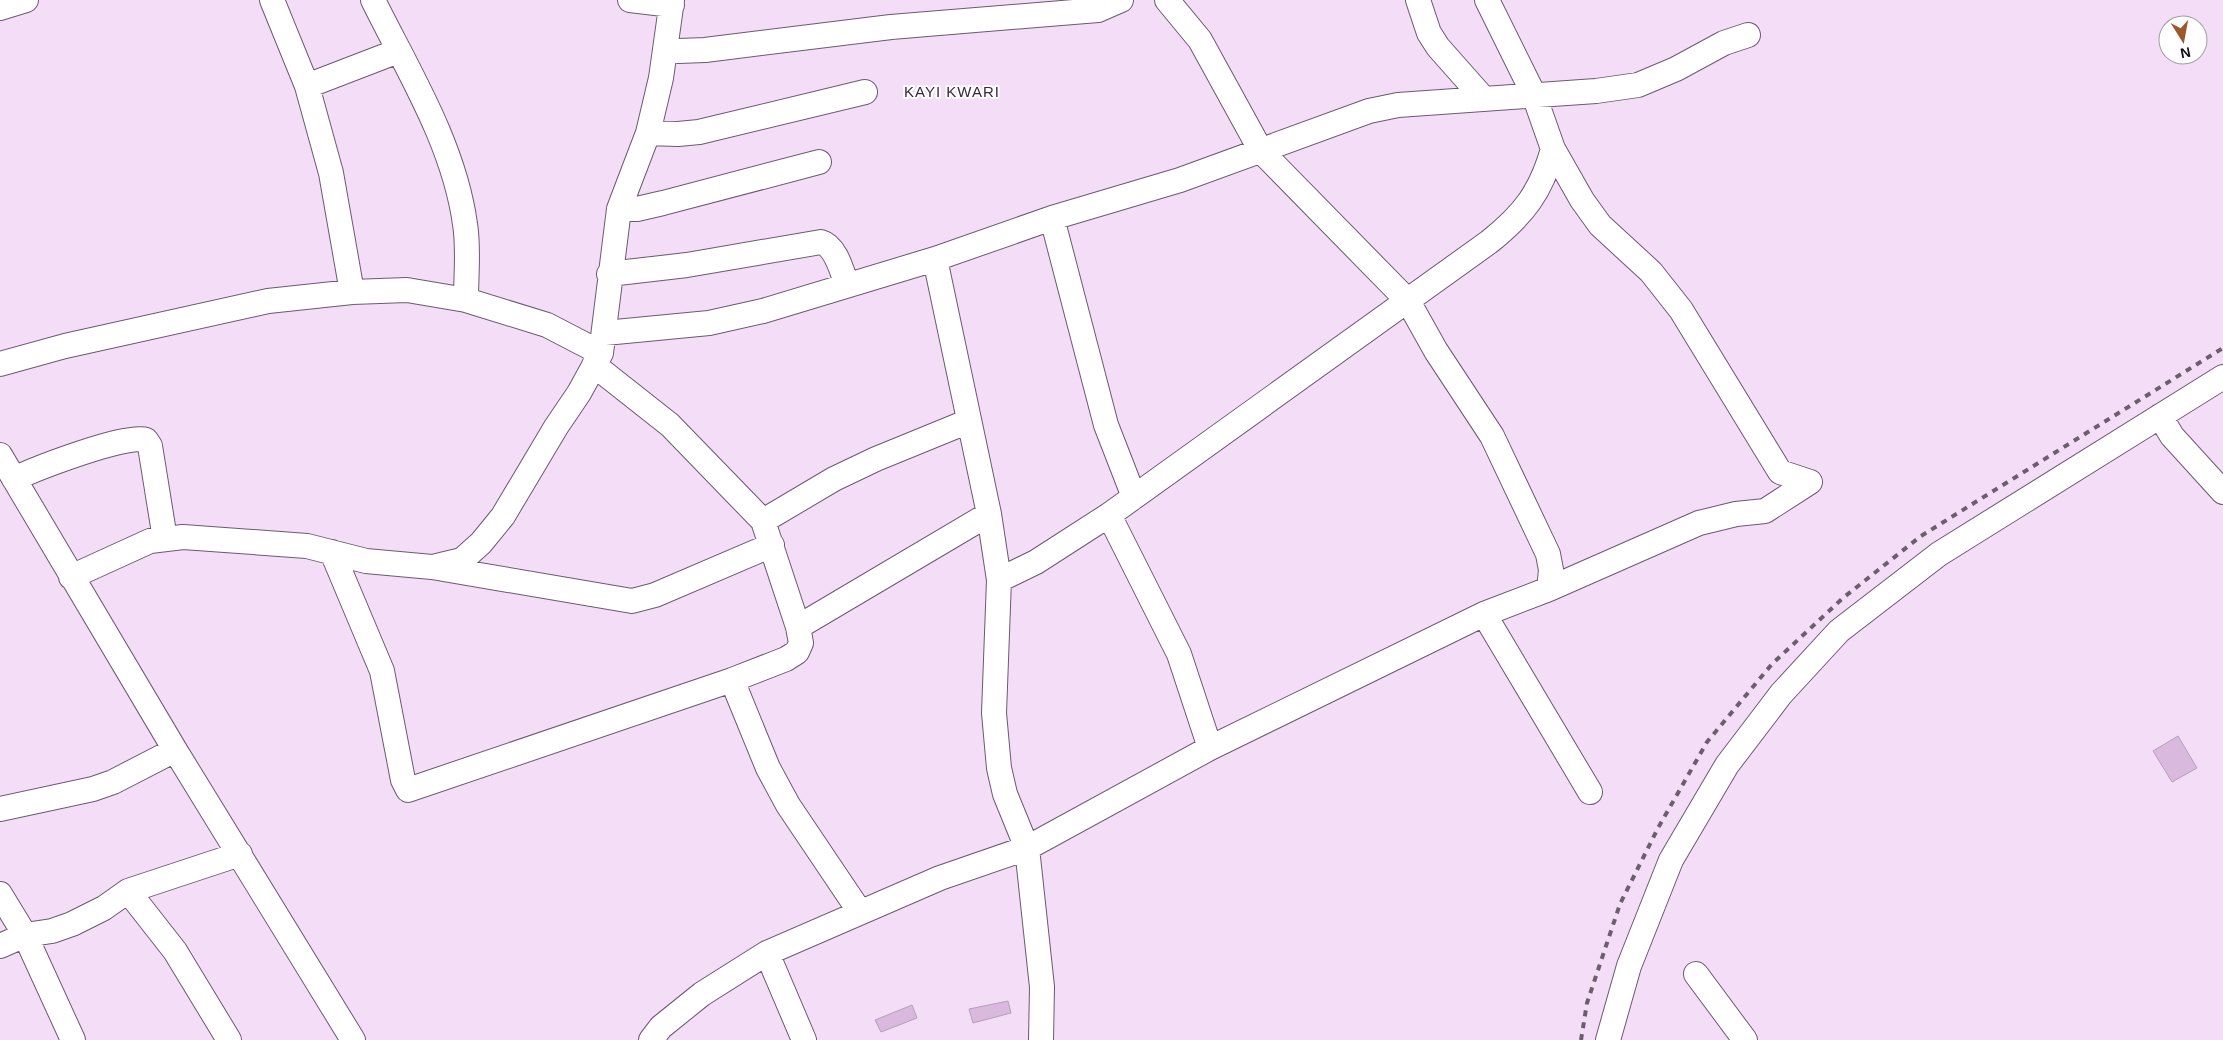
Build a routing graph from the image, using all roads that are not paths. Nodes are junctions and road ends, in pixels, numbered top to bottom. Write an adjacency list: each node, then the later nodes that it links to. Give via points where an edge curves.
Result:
1 (26, 0): 10 (street)
2 (272, 0): 14 (street)
3 (372, 0): 13 (street)
4 (630, 0): 9 (street)
5 (1121, 0): 12 (street, via 1098,10 891,27 705,50)
6 (1168, 0): 20 (street, via 1200,40)
7 (1418, 0): 17 (street, via 1429,34)
8 (1487, 0): 16 (street)
9 (672, 2): 12 (street)
10 (0, 8)
11 (1748, 35): 16 (street, via 1638,85 1596,92)
12 (666, 48): 18 (street)
13 (398, 50): 14 (street); 28 (street, via 439,131 456,181 466,225)
14 (307, 86): 27 (street, via 331,173)
15 (865, 92): 18 (street, via 699,132)
16 (1534, 95): 17 (street); 19 (street)
17 (1484, 99): 20 (street, via 1398,105 1369,111)
18 (648, 133): 22 (street)
19 (1553, 149): 29 (street, via 1546,174 1514,222); 47 (street, via 1593,216 1651,272 1681,310 1780,472 1810,482 1765,511 1699,523)
20 (1261, 151): 23 (street, via 1180,180); 29 (street)
21 (819, 162): 22 (street, via 663,203 637,209)
22 (618, 209): 25 (street)
23 (1052, 218): 24 (street); 37 (street, via 1106,425)
24 (935, 259): 26 (street); 34 (street)
25 (610, 274): 26 (street, via 687,265 821,242 832,249); 30 (street)
26 (847, 285): 30 (street, via 763,311)
27 (352, 292): 28 (street, via 406,290); 31 (street, via 268,301 65,346)
28 (466, 300): 30 (street, via 547,326)
29 (1408, 301): 37 (street); 47 (street, via 1503,458 1548,554 1551,570)
30 (600, 350): 40 (street); 44 (street, via 503,516 462,560)
31 (0, 364)
32 (2223, 377): 33 (street)
33 (2160, 416): 36 (street, via 2172,436); 70 (street, via 1940,554 1839,631 1781,694 1727,765 1672,860 1629,966)
34 (969, 421): 38 (street); 40 (street, via 834,479)
35 (5, 466): 41 (street, via 49,463 131,440 146,440 150,446); 45 (street)
36 (2223, 492)
37 (1134, 497): 39 (street)
38 (989, 514): 46 (street); 49 (street)
39 (1109, 515): 46 (street, via 1036,562); 51 (street, via 1179,654)
40 (763, 521): 42 (street)
41 (165, 539): 43 (street, via 183,537 307,546); 45 (street, via 150,542)
42 (772, 545): 44 (street, via 656,596 632,601); 49 (street)
43 (332, 552): 44 (street, via 366,560); 50 (street, via 382,671 403,780 408,790)
44 (432, 568)
45 (71, 577): 52 (street)
46 (998, 580): 55 (street, via 994,713 1005,794)
47 (1549, 589): 48 (street)
48 (1484, 614): 51 (street); 53 (street)
49 (798, 627): 50 (street, via 801,643 797,652 786,660)
50 (732, 680): 59 (street, via 768,768 788,805)
51 (1210, 748): 55 (street)
52 (175, 750): 54 (street, via 113,782); 56 (street)
53 (1590, 792)
54 (0, 809)
55 (1027, 848): 59 (street, via 940,878); 69 (street, via 1042,987)
56 (240, 854): 57 (street); 66 (street)
57 (128, 890): 60 (street, via 104,908 72,924); 65 (street, via 175,951)
58 (0, 894): 60 (street)
59 (860, 912): 62 (street)
60 (25, 935): 61 (street); 64 (street)
61 (0, 946)
62 (767, 953): 67 (street, via 702,994 660,1027); 68 (street)
63 (1696, 974): 71 (street)
64 (73, 1040)
65 (229, 1040)
66 (353, 1040)
67 (651, 1040)
68 (804, 1040)
69 (1042, 1040)
70 (1608, 1040)
71 (1746, 1040)

